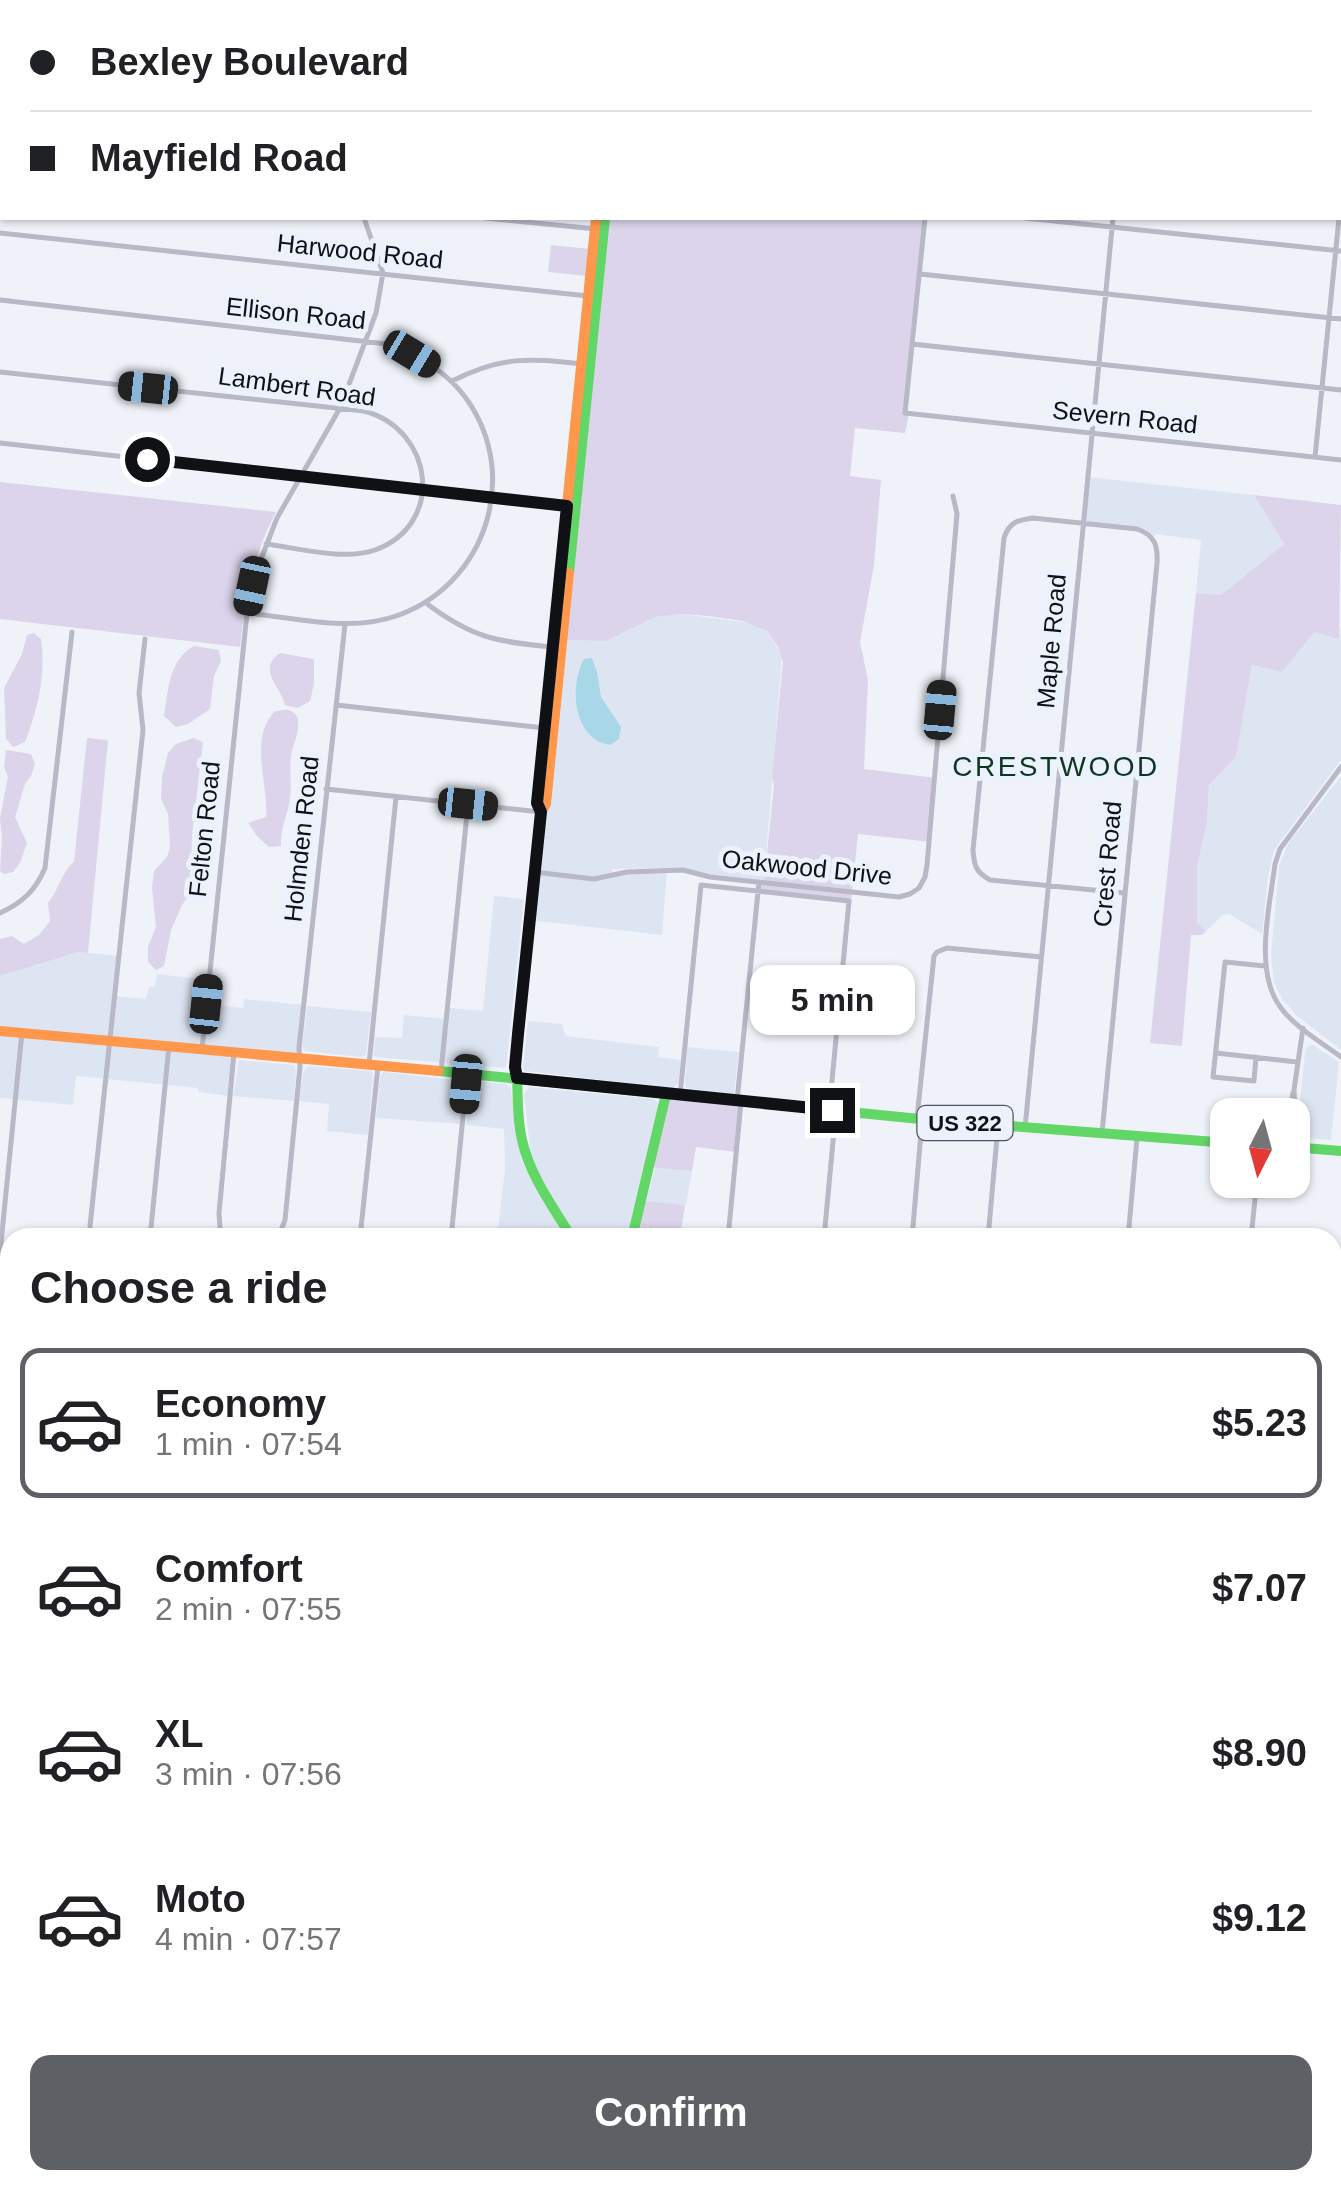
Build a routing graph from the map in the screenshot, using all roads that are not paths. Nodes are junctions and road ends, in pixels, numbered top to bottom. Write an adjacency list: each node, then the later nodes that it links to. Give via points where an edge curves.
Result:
1 (365, 220): 11 (street)
2 (513, 220): 7 (street)
3 (925, 220): 12 (street)
4 (1044, 220): 8 (street)
5 (1113, 220): 8 (street, Maple Road)
6 (1339, 220): 10 (street)
7 (598, 226): 14 (main road)
8 (1112, 227): 10 (street); 13 (street, Maple Road)
9 (0, 232): 11 (street, Harwood Road)
10 (1338, 250): 16 (street)
11 (382, 273): 14 (street, Harwood Road); 18 (street, Felton Road)
12 (920, 274): 13 (street); 19 (street)
13 (1105, 294): 16 (street); 21 (street, Maple Road)
14 (592, 296): 20 (main road)
15 (0, 300): 18 (street, Ellison Road)
16 (1329, 318): 17 (street); 24 (street)
17 (1341, 319)
18 (367, 341): 23 (street, Ellison Road, via 412,354); 26 (street, Felton Road)
19 (912, 344): 21 (street); 27 (street, Severn Road, via 905,414)
20 (586, 364): 23 (street, via 502,361); 35 (main road)
21 (1098, 364): 24 (street); 27 (street, Maple Road)
22 (0, 372): 26 (street, Lambert Road)
23 (451, 381): 34 (street, Ellison Road, via 482,427)
24 (1322, 388): 25 (street); 29 (street)
25 (1341, 390)
26 (340, 408): 31 (street, Felton Road); 32 (street, Lambert Road, via 372,413 410,440)
27 (1091, 433): 29 (street, Severn Road); 36 (street, Maple Road)
28 (0, 443): 31 (street)
29 (1315, 457): 30 (street, Severn Road)
30 (1341, 460)
31 (302, 476): 32 (street); 37 (street, Felton Road)
32 (422, 490): 34 (street); 37 (street, via 410,523 376,549 350,554)
33 (953, 496): 52 (street, Oakwood Drive, via 957,514 923,882 899,897)
34 (491, 497): 35 (street); 38 (street, Ellison Road, via 475,552)
35 (571, 506): 43 (main road)
36 (1083, 524): 53 (street, Maple Road); 53 (street, via 1034,518 1007,528 973,850 974,866 990,880); 55 (street, Crest Road, via 1137,529 1152,538 1157,554)
37 (266, 544): 39 (street, Felton Road)
38 (426, 603): 40 (street, via 384,620); 43 (street, via 476,635)
39 (247, 613): 40 (street); 64 (street, Felton Road)
40 (344, 624): 44 (street, Holmden Road)
41 (72, 632): 56 (street, via 45,868 27,897)
42 (145, 639): 62 (street, via 143,730)
43 (557, 648): 45 (main road)
44 (336, 705): 45 (street); 47 (street, Holmden Road)
45 (549, 729): 50 (main road)
46 (1341, 767): 58 (street, via 1280,850)
47 (326, 790): 48 (street); 69 (street, Holmden Road)
48 (396, 797): 49 (street); 71 (street)
49 (468, 804): 50 (street); 72 (street)
50 (541, 812): 51 (main road)
51 (534, 872): 52 (street, Oakwood Drive, via 594,879 677,870); 74 (main road)
52 (758, 882): 54 (street)
53 (1048, 886): 55 (street); 57 (street, Maple Road)
54 (758, 892): 77 (street, via 701,886); 80 (street); 81 (street, via 849,901)
55 (1124, 894): 85 (street, Crest Road)
56 (0, 913)
57 (1041, 957): 82 (street, via 937,952); 84 (street, Maple Road)
58 (1266, 966): 59 (street, via 1275,999); 66 (street, via 1224,962)
59 (1303, 1028): 68 (street); 70 (street)
60 (0, 1030): 61 (main road, US 322)
61 (22, 1032): 62 (main road, US 322); 91 (street)
62 (110, 1040): 63 (main road, US 322); 92 (street)
63 (170, 1045): 64 (main road, US 322); 93 (street)
64 (202, 1049): 65 (main road, US 322)
65 (234, 1052): 69 (main road, US 322); 94 (street)
66 (1216, 1053): 67 (street); 67 (street, via 1213,1077 1254,1081)
67 (1256, 1057): 70 (street)
68 (1341, 1057)
69 (298, 1058): 71 (main road, US 322); 95 (street, Holmden Road)
70 (1298, 1062): 75 (street)
71 (373, 1064): 72 (main road, US 322); 96 (street)
72 (441, 1071): 73 (main road, US 322)
73 (468, 1073): 74 (main road, US 322); 97 (street)
74 (517, 1078): 76 (main road, US 322); 98 (main road, via 527,1157)
75 (1294, 1090): 78 (street); 79 (street)
76 (666, 1094): 77 (main road, US 322); 99 (main road)
77 (680, 1095): 80 (main road, US 322)
78 (1292, 1098)
79 (1294, 1098)
80 (739, 1101): 81 (main road, US 322); 100 (street)
81 (832, 1110): 82 (main road, US 322); 101 (street)
82 (920, 1118): 83 (main road, US 322); 102 (street)
83 (998, 1126): 84 (main road, US 322); 103 (street)
84 (1024, 1128): 85 (main road, US 322)
85 (1102, 1135): 86 (main road, US 322)
86 (1137, 1138): 87 (main road, US 322); 104 (street)
87 (1210, 1142)
88 (1310, 1147): 89 (main road)
89 (1341, 1150)
90 (1255, 1198): 105 (street)
91 (2, 1228)
92 (90, 1228)
93 (151, 1228)
94 (220, 1228)
95 (281, 1228)
96 (361, 1228)
97 (452, 1228)
98 (566, 1228)
99 (634, 1228)
100 (729, 1228)
101 (825, 1228)
102 (913, 1228)
103 (989, 1228)
104 (1129, 1228)
105 (1252, 1228)

